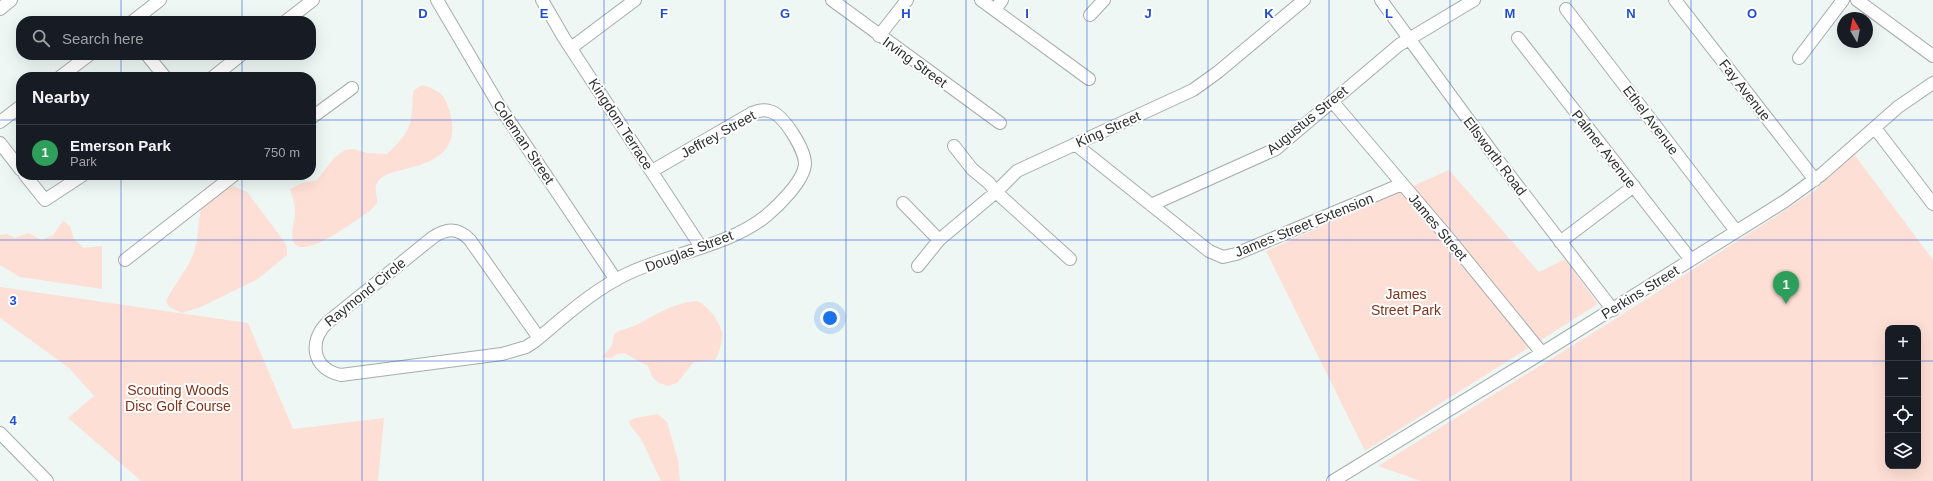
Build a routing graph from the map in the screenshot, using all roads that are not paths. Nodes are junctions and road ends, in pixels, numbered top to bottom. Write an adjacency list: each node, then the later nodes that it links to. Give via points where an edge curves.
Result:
1 (160, 0): 20 (street)
2 (312, 0): 21 (street)
3 (437, 0): 67 (street, Coleman Street, via 500,107)
4 (542, 0): 25 (street, Kingdom Terrace)
5 (635, 0): 25 (street)
6 (832, 0): 22 (street, Irving Street)
7 (907, 0): 22 (street)
8 (981, 0): 18 (street)
9 (1002, 0): 18 (street)
10 (1104, 0): 19 (street)
11 (1304, 0): 45 (street, King Street, via 1200,86)
12 (1381, 0): 24 (street, Ellsworth Road)
13 (1474, 0): 24 (street, Augustus Street)
14 (1675, 0): 52 (street, Fay Avenue)
15 (1843, 0): 27 (street)
16 (1857, 0): 26 (street)
17 (1566, 9): 59 (street, Ethel Avenue)
18 (995, 10): 34 (street)
19 (1090, 15)
20 (139, 16)
21 (292, 16)
22 (879, 36): 41 (street, Irving Street)
23 (1518, 38): 54 (street, Palmer Avenue)
24 (1410, 39): 37 (street, Augustus Street, via 1399,45); 61 (street, Ellsworth Road)
25 (571, 48): 48 (street, Kingdom Terrace)
26 (1933, 56)
27 (1799, 58)
28 (82, 60): 31 (street)
29 (151, 60): 32 (street)
30 (235, 60): 33 (street)
31 (67, 72)
32 (161, 72)
33 (219, 72)
34 (1089, 79)
35 (1933, 83): 42 (street, Perkins Street, via 1898,107)
36 (352, 88): 39 (street)
37 (1332, 101): 53 (street, James Street); 58 (street, Augustus Street, via 1268,154)
38 (16, 110): 40 (street)
39 (316, 114)
40 (0, 122)
41 (1000, 123)
42 (1875, 128): 52 (street, Perkins Street); 57 (street)
43 (798, 142): 48 (street, Jeffrey Street, via 777,115 771,111 758,111); 62 (street, Douglas Street, via 805,165 791,191 756,224)
44 (0, 143): 47 (street)
45 (1075, 144): 55 (street, King Street, via 1017,171); 58 (street, James Street Extension)
46 (954, 146): 55 (street, via 972,169 990,183)
47 (16, 164)
48 (652, 171): 62 (street, Kingdom Terrace)
49 (29, 180): 50 (street, via 45,200)
50 (75, 180)
51 (228, 180): 64 (street)
52 (1815, 180): 59 (street, Perkins Street)
53 (1402, 184): 58 (street, James Street Extension, via 1223,257 1209,251); 70 (street, James Street)
54 (1634, 186): 61 (street); 65 (street, Palmer Avenue)
55 (996, 192): 60 (street, King Street); 63 (street)
56 (903, 203): 60 (street)
57 (1933, 204)
58 (1152, 205)
59 (1736, 231): 65 (street, Perkins Street)
60 (939, 240): 66 (street, King Street)
61 (1560, 242): 68 (street, Ellsworth Road)
62 (701, 247): 67 (street, Douglas Street, via 630,272)
63 (1070, 259)
64 (125, 260)
65 (1691, 260): 68 (street, Perkins Street)
66 (918, 266)
67 (616, 280): 69 (street, Douglas Street)
68 (1613, 310): 70 (street, Perkins Street)
69 (539, 338): 69 (street, Raymond Circle, via 526,347 502,354 341,375 325,369 314,347 320,330 328,322 441,231 448,230 464,234 470,240)
70 (1542, 353): 73 (street, Perkins Street)
71 (0, 433): 72 (street)
72 (47, 481)
73 (1333, 481)

